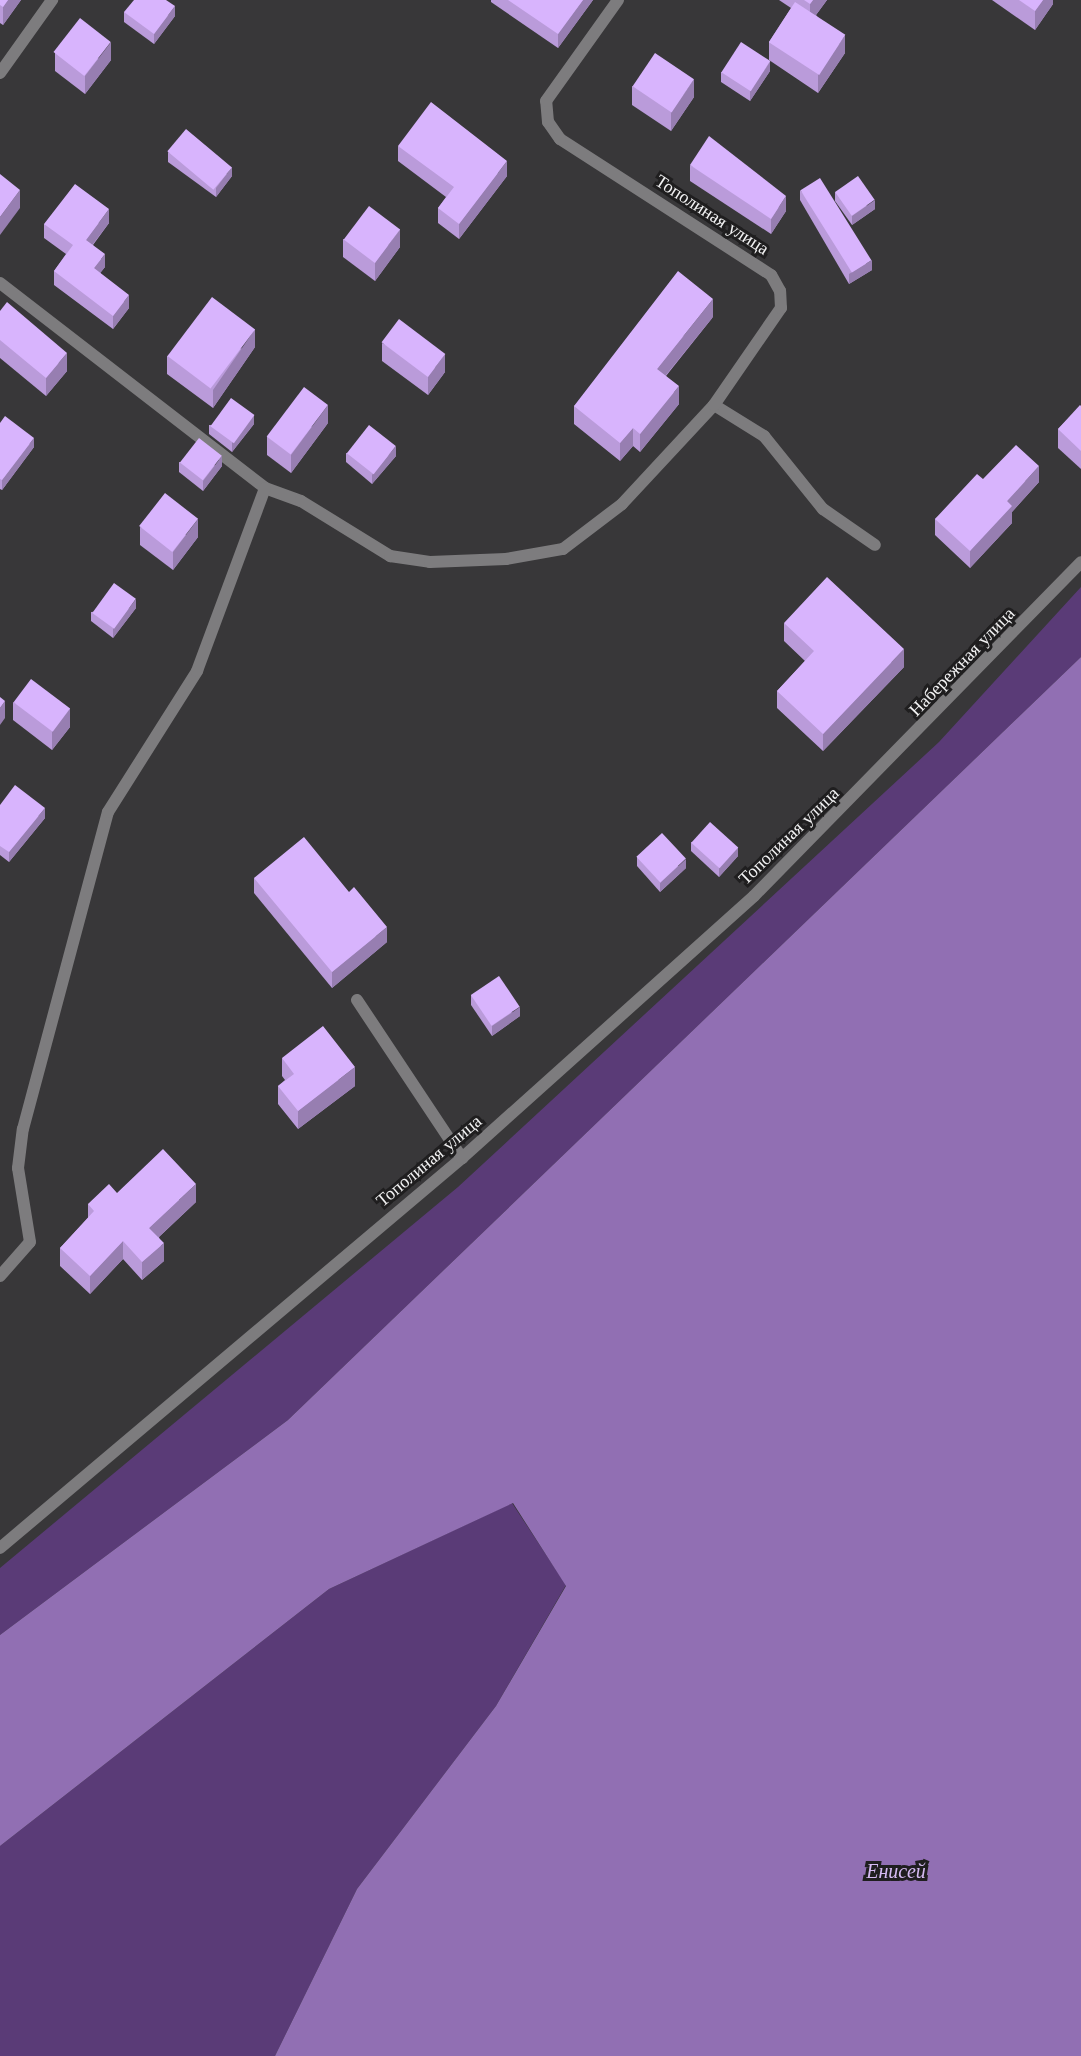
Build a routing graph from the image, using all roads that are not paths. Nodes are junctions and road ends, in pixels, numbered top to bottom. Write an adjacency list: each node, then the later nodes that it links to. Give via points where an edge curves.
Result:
1 (52, 0): 3 (street)
2 (618, 0): 5 (street, Тополиная улица, via 546,101 548,122 560,139 771,275 780,291 773,324)
3 (0, 73)
4 (0, 282): 6 (street, Тополиная улица)
5 (714, 405): 6 (street, Тополиная улица, via 622,504 563,549 507,559 430,562 390,556 302,501); 7 (street, via 764,436 823,509)
6 (264, 488): 12 (street, via 197,671 108,812 23,1129 18,1168 30,1242)
7 (875, 545)
8 (1081, 562): 9 (street, Набережная улица)
9 (868, 785): 11 (street, Тополиная улица, via 754,896)
10 (357, 1000): 11 (street)
11 (462, 1158): 13 (street, Тополиная улица)
12 (0, 1276)
13 (0, 1548)

